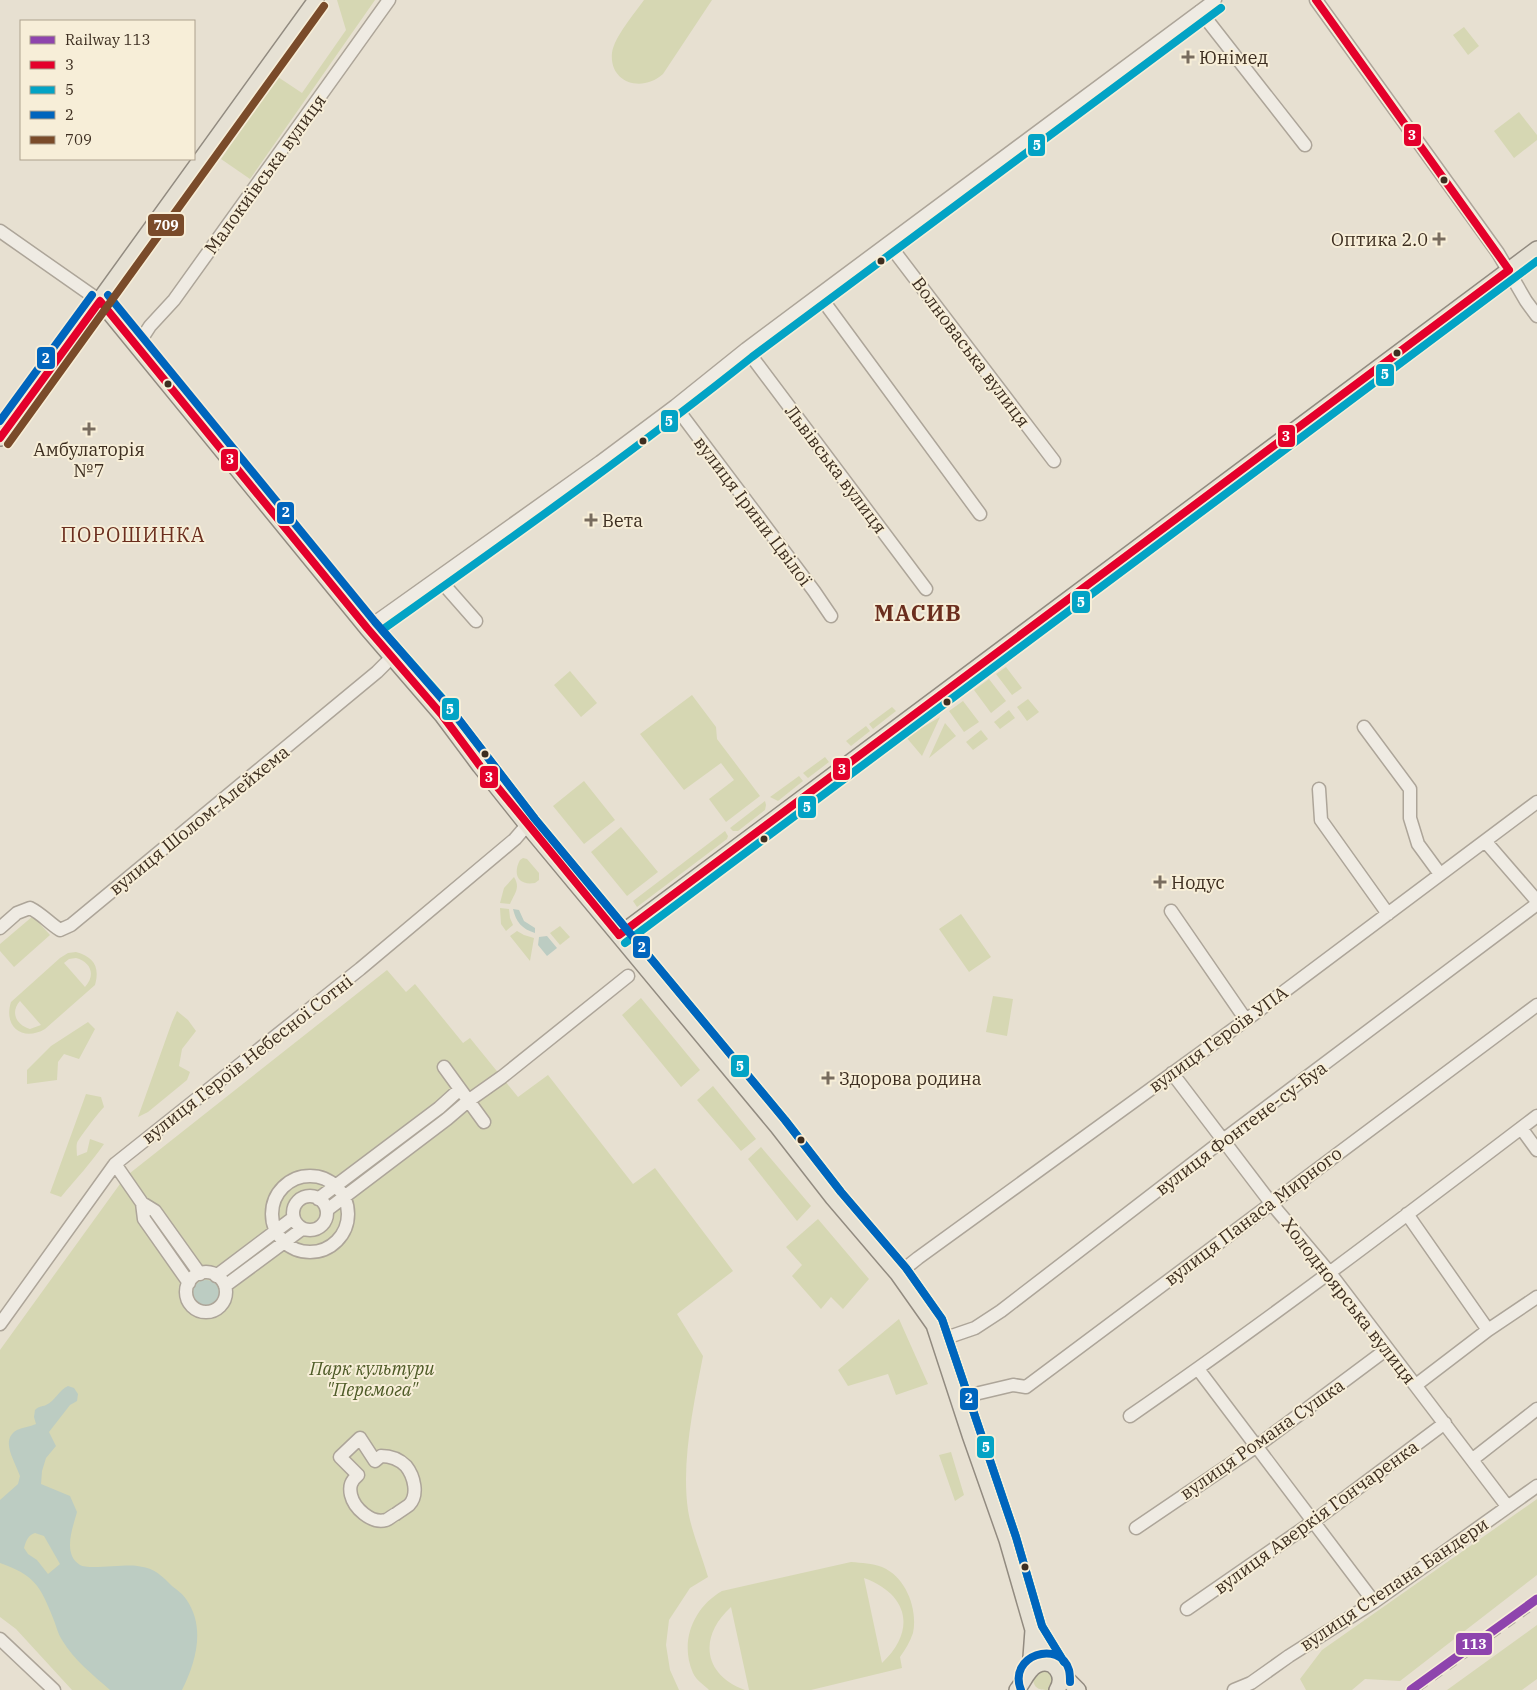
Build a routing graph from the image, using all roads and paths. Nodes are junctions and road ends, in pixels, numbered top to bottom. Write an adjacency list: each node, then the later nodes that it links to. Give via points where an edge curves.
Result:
1 (316, 0): 12 (main road)
2 (389, 0): 14 (street, Малокиївська вулиця, via 174,300)
3 (1215, 0): 5 (street)
4 (1316, 0): 10 (street)
5 (1200, 11): 6 (street); 8 (street)
6 (1305, 145)
7 (0, 231): 12 (street)
8 (888, 243): 11 (street); 18 (street, Волноваська вулиця)
9 (1537, 249): 10 (main road)
10 (1509, 270): 13 (street); 36 (main road)
11 (819, 295): 15 (street); 19 (street)
12 (100, 301): 14 (main road); 17 (main road)
13 (1537, 316)
14 (136, 346): 24 (main road)
15 (746, 349): 16 (street); 21 (street, Львівська вулиця)
16 (675, 406): 20 (street); 22 (street, вулиця Ірини Цвілої)
17 (0, 438)
18 (1054, 460)
19 (980, 514)
20 (439, 579): 23 (street); 24 (street)
21 (926, 589)
22 (831, 616)
23 (476, 621)
24 (368, 628): 25 (main road)
25 (392, 657): 29 (main road, via 442,714); 35 (street, вулиця Шолом-Алейхема, via 71,925 60,930 30,908 17,913)
26 (1364, 727): 31 (street, via 1410,788 1410,818 1418,844)
27 (1319, 789): 34 (street, via 1322,820)
28 (1537, 802): 30 (street, вулиця Героїв УПА)
29 (527, 825): 36 (main road); 49 (street, вулиця Героїв Небесної Сотні, via 515,839 360,969)
30 (1485, 842): 31 (street, вулиця Героїв УПА); 32 (street)
31 (1440, 874): 34 (street, вулиця Героїв УПА)
32 (1537, 903): 47 (street, вулиця Фонтене-су-Буа)
33 (1171, 911): 39 (street)
34 (1388, 914): 39 (street, вулиця Героїв УПА)
35 (0, 928)
36 (619, 935): 63 (main road)
37 (628, 976): 43 (street)
38 (1537, 1005): 54 (street, вулиця Панаса Мирного)
39 (1246, 1020): 41 (street, вулиця Героїв УПА)
40 (444, 1067): 42 (street)
41 (1172, 1073): 47 (street, Холодноярська вулиця); 63 (street, вулиця Героїв УПА)
42 (460, 1089): 43 (street); 50 (street)
43 (468, 1101): 45 (street); 51 (street)
44 (1537, 1116): 46 (street)
45 (484, 1122)
46 (1521, 1128): 48 (street); 56 (street)
47 (1223, 1140): 54 (street, Холодноярська вулиця); 70 (street, вулиця Фонтене-су-Буа, via 1001,1311 975,1328)
48 (1537, 1150)
49 (115, 1164): 53 (street); 68 (street, вулиця Героїв Небесної Сотні)
50 (336, 1186): 51 (street); 52 (street); 59 (street, via 321,1177 309,1175 286,1184 272,1205 271,1217)
51 (344, 1197): 55 (street); 60 (street, via 347,1223 342,1235 332,1245 320,1251 307,1252)
52 (318, 1199): 55 (street); 57 (street, via 309,1196 300,1199 293,1208)
53 (142, 1203): 62 (street, via 155,1211); 65 (street, via 144,1219)
54 (1271, 1203): 61 (street, Холодноярська вулиця); 74 (street, вулиця Панаса Мирного, via 1026,1387 1013,1385)
55 (326, 1210): 58 (street, via 321,1227 311,1231)
56 (1408, 1214): 61 (street); 69 (street)
57 (293, 1218): 58 (street); 59 (street)
58 (302, 1229): 60 (street)
59 (276, 1231): 60 (street); 64 (street)
60 (284, 1242): 66 (street)
61 (1330, 1273): 71 (street, Холодноярська вулиця); 72 (street)
62 (200, 1274): 64 (street); 65 (street)
63 (898, 1274): 70 (main road, via 934,1325)
64 (216, 1276): 66 (street)
65 (189, 1283): 66 (street, via 186,1294 189,1303 205,1312 222,1304 226,1294)
66 (224, 1286)
67 (1537, 1297): 69 (street)
68 (0, 1324)
69 (1488, 1330): 73 (street)
70 (940, 1340): 74 (main road)
71 (1388, 1349): 73 (street, Холодноярська вулиця); 78 (street, вулиця Романа Сушка)
72 (1198, 1369): 76 (street); 78 (street)
73 (1416, 1385): 77 (street, Холодноярська вулиця)
74 (958, 1398): 87 (main road, via 1007,1540)
75 (1537, 1409): 79 (street)
76 (1130, 1416)
77 (1445, 1423): 79 (street, Холодноярська вулиця); 83 (street, вулиця Аверкія Гончаренка)
78 (1257, 1446): 83 (street); 84 (street, вулиця Романа Сушка)
79 (1473, 1459): 82 (street, Холодноярська вулиця)
80 (353, 1480): 80 (street, via 350,1489 352,1499 362,1512 376,1519 386,1520 410,1504 414,1496 414,1481 404,1464 388,1456 375,1461 360,1438 340,1457 358,1475)
81 (1537, 1486): 82 (street, вулиця Степана Бандери)
82 (1507, 1506): 85 (street, вулиця Степана Бандери)
83 (1314, 1521): 85 (street); 86 (street, вулиця Аверкія Гончаренка)
84 (1136, 1528)
85 (1374, 1602): 91 (street, вулиця Степана Бандери, via 1289,1656)
86 (1186, 1609)
87 (1033, 1630): 89 (main road); 90 (main road)
88 (0, 1638): 92 (street)
89 (1056, 1668): 90 (main road, via 1042,1663); 95 (main road, via 1061,1682); 96 (main road)
90 (1030, 1673): 93 (main road); 94 (main road, via 1028,1682)
91 (1249, 1686): 97 (street, вулиця Степана Бандери)
92 (54, 1690)
93 (1017, 1690)
94 (1032, 1690)
95 (1057, 1690)
96 (1078, 1690)
97 (1234, 1690)

